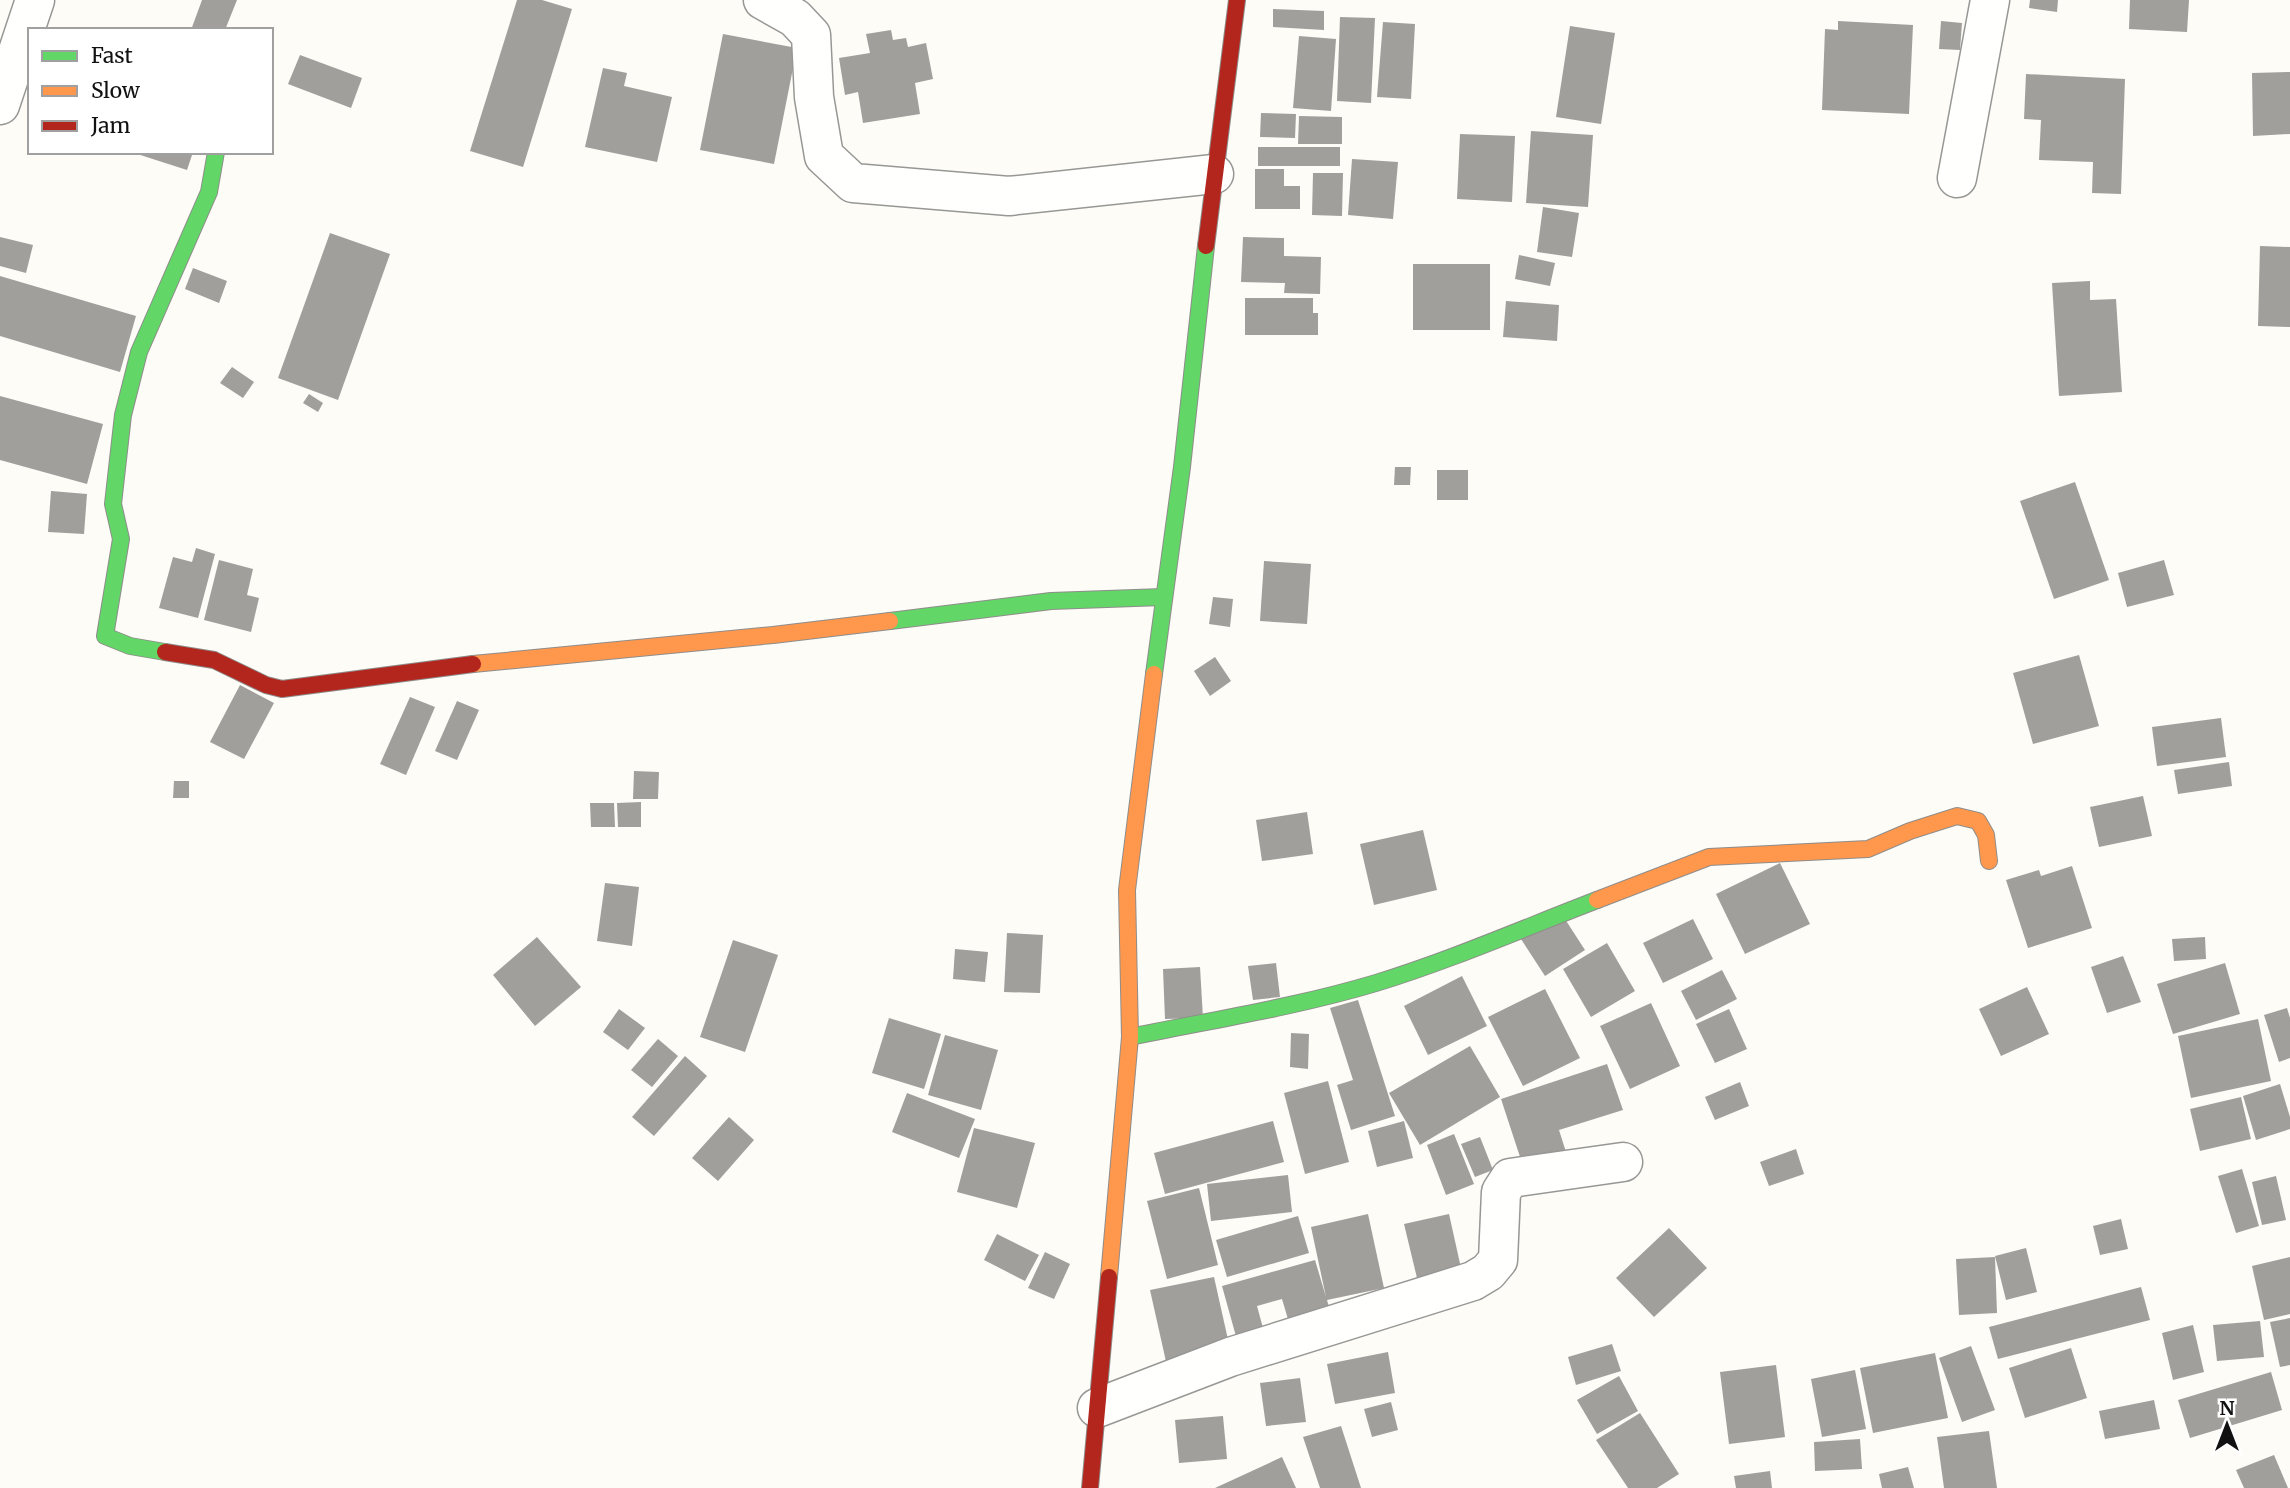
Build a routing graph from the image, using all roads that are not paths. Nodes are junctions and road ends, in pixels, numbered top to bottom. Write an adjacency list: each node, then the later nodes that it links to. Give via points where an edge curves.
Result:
1 (35, 0): 5 (street)
2 (763, 0): 9 (street, via 795,18 811,35 814,97 824,156 853,183 1009,197)
3 (1237, 0): 9 (street)
4 (1990, 0): 10 (street)
5 (29, 28)
6 (26, 39): 7 (street)
7 (0, 105)
8 (216, 154): 11 (street, via 209,192 139,352 123,415 113,504 121,539 106,636 130,646 214,660 282,689 430,668 786,634 1051,601)
9 (1214, 174): 11 (street)
10 (1957, 178)
11 (1163, 597): 13 (street, via 1128,890)
12 (1989, 861): 13 (street, via 1986,835 1978,821 1957,816 1868,849 1709,857 1375,983)
13 (1130, 1037): 15 (street)
14 (1623, 1162): 15 (street, via 1510,1178 1502,1192 1498,1260 1472,1281 1230,1357)
15 (1097, 1408): 16 (street)
16 (1090, 1488)

